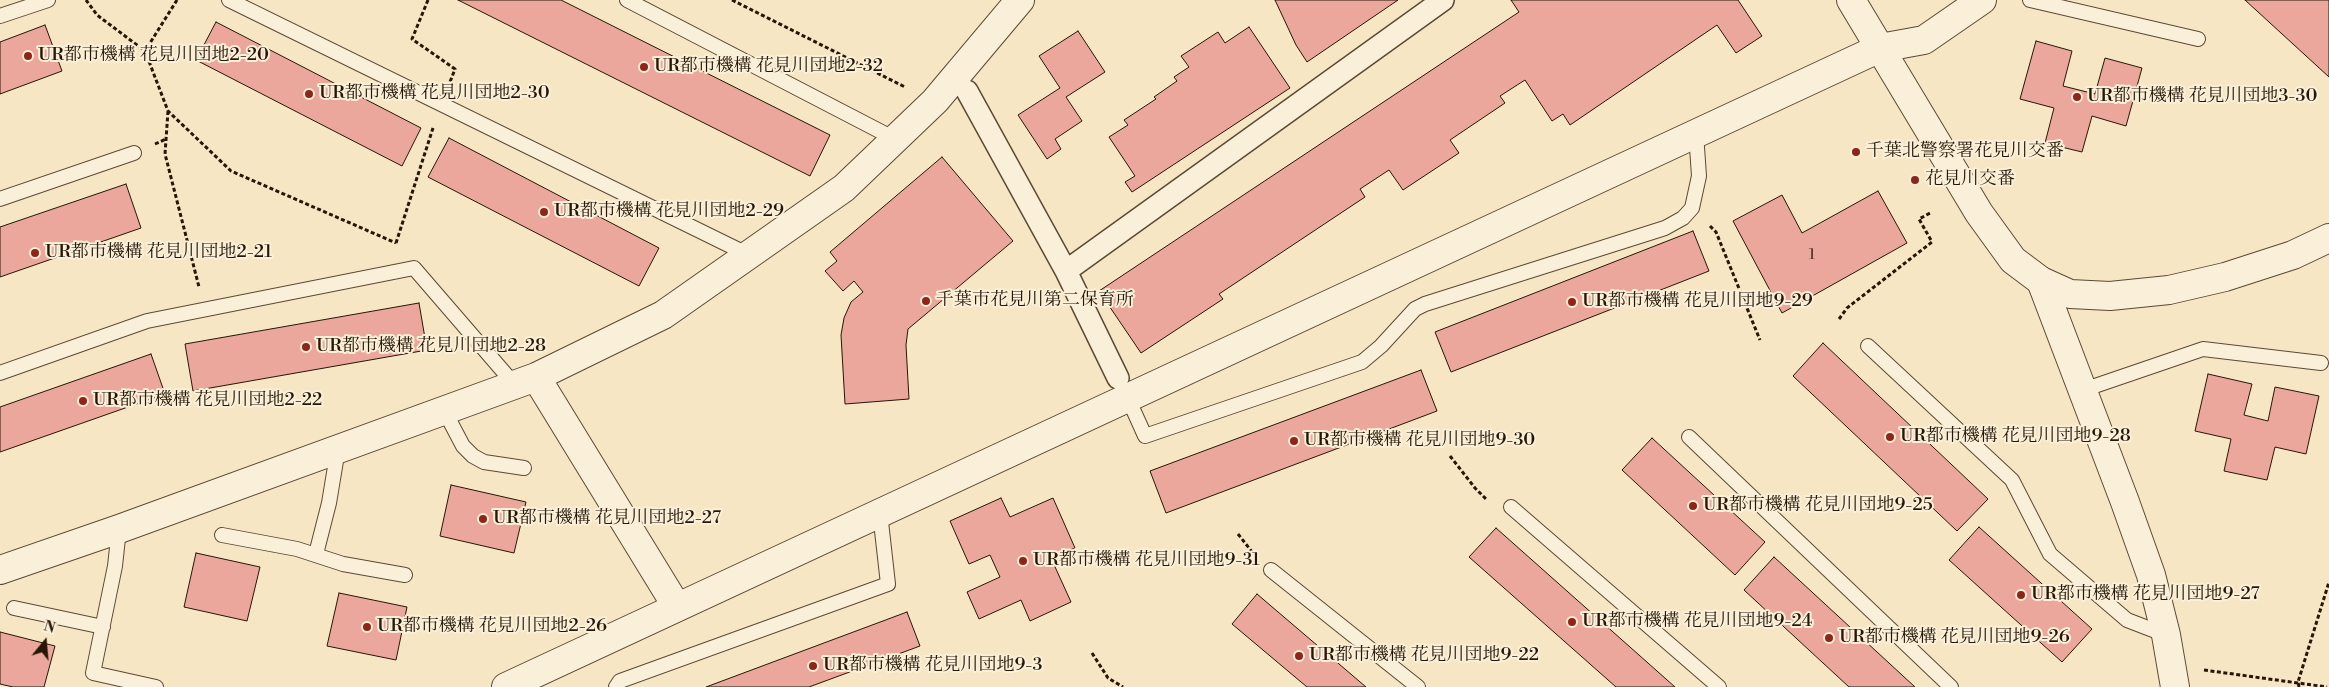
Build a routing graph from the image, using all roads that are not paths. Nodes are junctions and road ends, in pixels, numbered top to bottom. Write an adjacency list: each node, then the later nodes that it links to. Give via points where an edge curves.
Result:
1 (48, 0): 9 (lane)
2 (229, 0): 18 (lane)
3 (628, 0): 14 (lane)
4 (1020, 0): 14 (street, via 935,101)
5 (1443, 0): 19 (street)
6 (1851, 0): 11 (street)
7 (1982, 0): 11 (street, via 1924,40)
8 (2030, 0): 10 (lane)
9 (0, 16)
10 (2198, 39)
11 (1880, 48): 13 (street); 20 (street, via 1979,214 2013,260)
12 (967, 91): 19 (street)
13 (1696, 133): 25 (street); 25 (lane, via 1699,176 1692,208 1683,218 1664,228 1424,304 1362,362 1145,436)
14 (895, 139): 18 (street, via 844,188)
15 (134, 153): 16 (lane)
16 (0, 199)
17 (2329, 238): 20 (street, via 2225,277 2168,290 2110,296 2070,294)
18 (749, 255): 24 (street, via 662,315)
19 (1066, 271): 25 (street)
20 (2041, 281): 26 (street)
21 (1868, 346): 42 (lane, via 2012,480 2050,554 2127,620)
22 (2321, 363): 26 (lane, via 2203,349)
23 (0, 373): 24 (lane, via 148,321 414,268)
24 (525, 381): 27 (street); 39 (street)
25 (1123, 387): 32 (street)
26 (2083, 390): 42 (street, via 2151,575)
27 (444, 410): 29 (street); 30 (lane, via 463,446 473,456 484,462)
28 (1689, 437): 49 (lane)
29 (338, 449): 33 (street); 35 (lane)
30 (524, 468)
31 (1511, 507): 48 (lane)
32 (880, 513): 39 (street); 46 (lane, via 888,584 620,681)
33 (119, 529): 36 (street); 41 (lane)
34 (222, 535): 35 (lane)
35 (316, 554): 38 (lane, via 343,564)
36 (0, 570)
37 (1272, 570): 47 (lane)
38 (405, 575)
39 (677, 607): 45 (street)
40 (14, 608): 41 (lane)
41 (103, 627): 44 (lane, via 93,673)
42 (2166, 635): 43 (street)
43 (2173, 676)
44 (156, 687)
45 (506, 687)
46 (616, 687)
47 (1418, 687)
48 (1719, 687)
49 (1951, 687)

